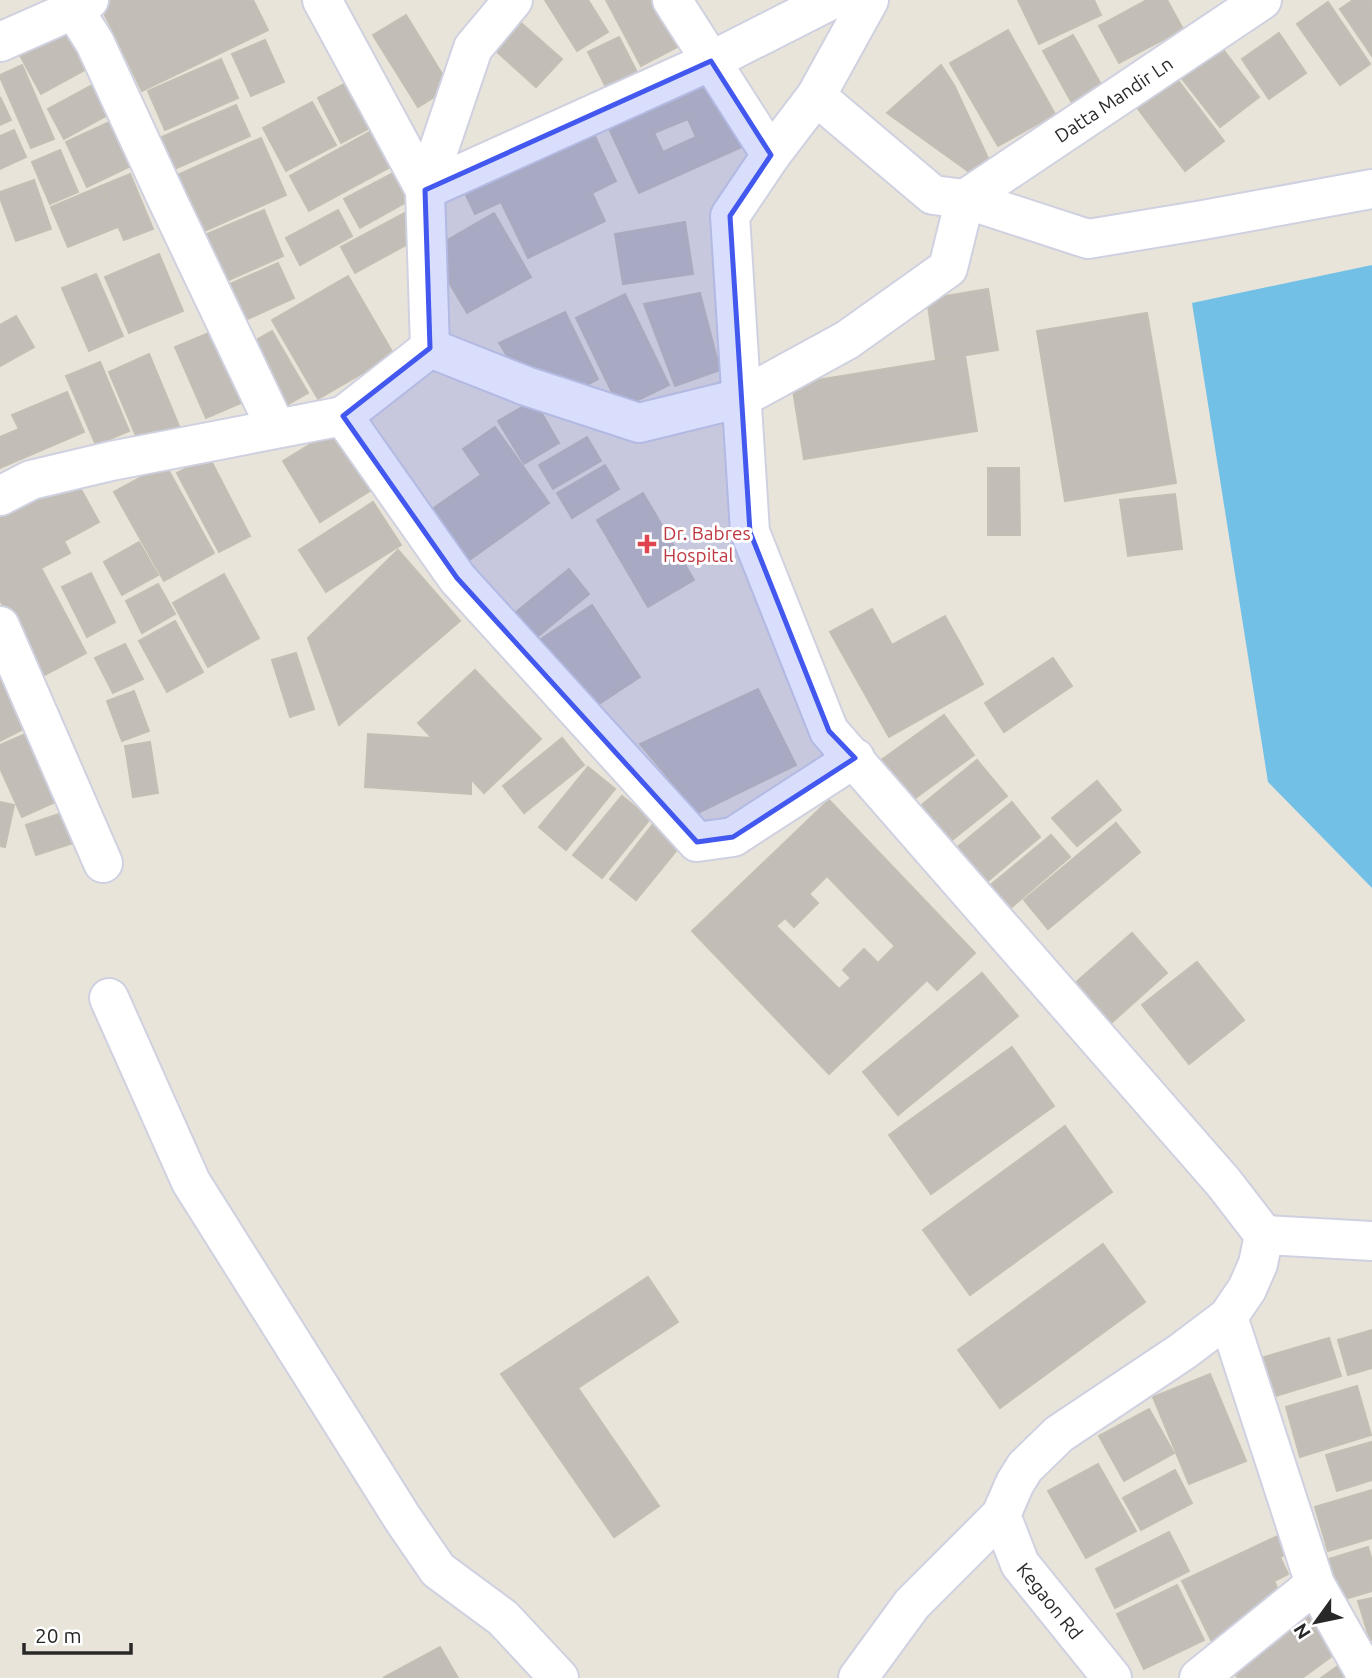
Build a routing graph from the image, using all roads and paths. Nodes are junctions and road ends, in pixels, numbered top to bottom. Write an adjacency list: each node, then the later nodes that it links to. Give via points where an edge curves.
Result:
1 (322, 0): 13 (street)
2 (513, 0): 13 (street, via 473,48)
3 (672, 0): 9 (street)
4 (831, 0): 9 (street)
5 (869, 0): 10 (street)
6 (1262, 0): 14 (street, Datta Mandir Ln)
7 (77, 3): 8 (street); 18 (street)
8 (0, 42)
9 (711, 61): 11 (street); 13 (street)
10 (816, 96): 11 (street); 14 (street, via 933,195)
11 (771, 155): 16 (street, via 730,216)
12 (1372, 189): 14 (street, via 1088,239)
13 (425, 190): 15 (street)
14 (965, 199): 16 (street, via 948,268 847,340)
15 (430, 348): 16 (street, via 639,423); 17 (street)
16 (741, 398): 21 (street, via 750,532 829,730)
17 (343, 416): 18 (street); 21 (street, via 457,578 696,842 733,837)
18 (276, 429): 19 (street, via 31,480)
19 (0, 496)
20 (0, 626): 22 (street)
21 (855, 758): 24 (street)
22 (103, 863)
23 (109, 998): 29 (street, via 191,1182 403,1518 438,1570 503,1618)
24 (1264, 1235): 25 (street); 26 (street, via 1258,1264)
25 (1372, 1241)
26 (1228, 1317): 27 (street, via 1059,1434 1025,1467); 28 (street)
27 (1001, 1515): 30 (street, via 912,1604); 31 (street, Kegaon Rd, via 1020,1564)
28 (1315, 1584): 32 (street); 33 (street)
29 (559, 1678)
30 (858, 1678)
31 (1112, 1678)
32 (1199, 1678)
33 (1368, 1678)

